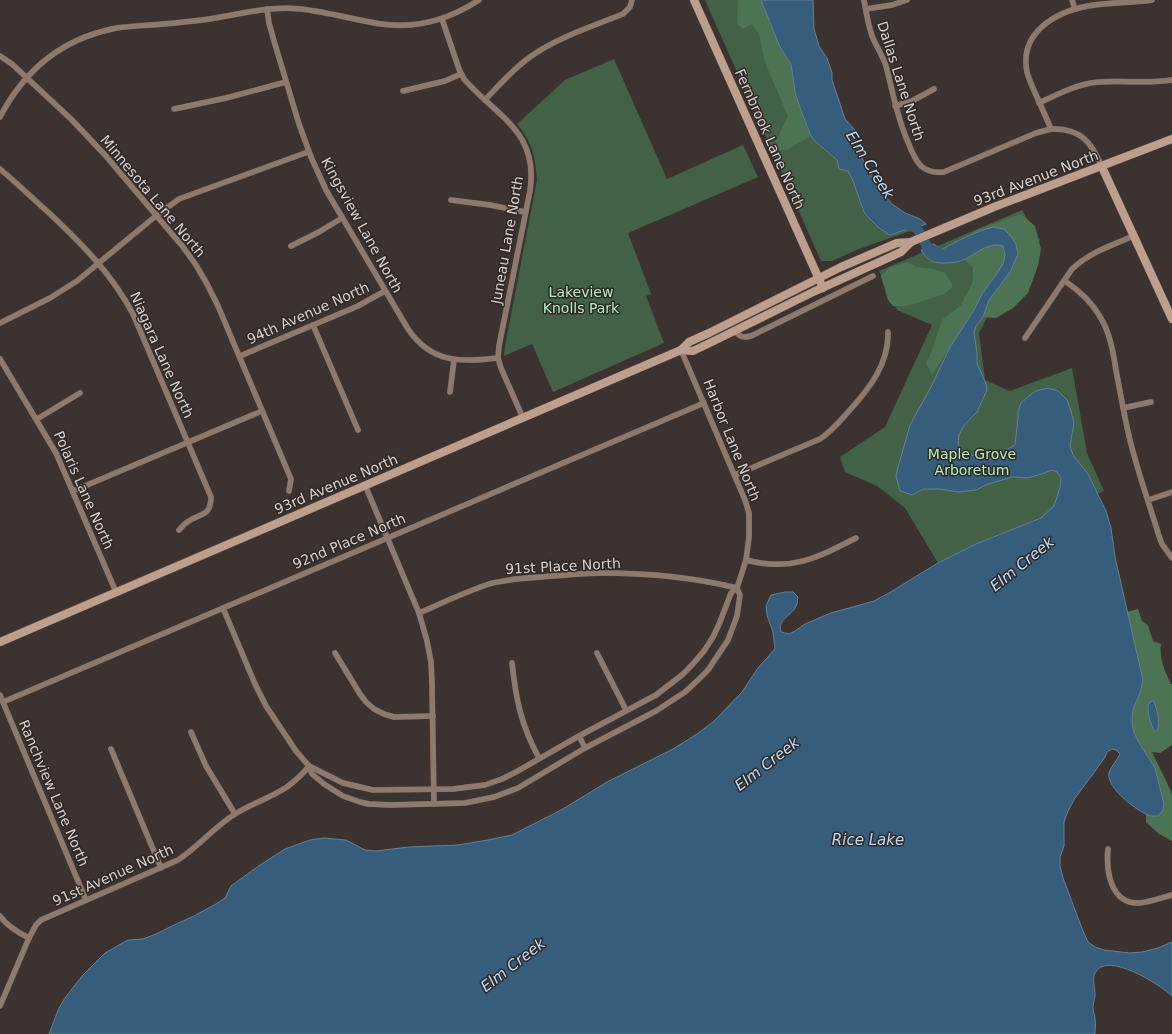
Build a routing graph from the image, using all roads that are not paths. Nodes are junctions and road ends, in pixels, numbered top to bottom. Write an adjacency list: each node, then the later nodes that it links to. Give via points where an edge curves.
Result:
1 (479, 0): 11 (street)
2 (694, 0): 38 (main road, Fernbrook Lane North)
3 (864, 0): 8 (street, Dallas Lane North)
4 (906, 0): 8 (street)
5 (1072, 0): 9 (street)
6 (1152, 0): 9 (street)
7 (632, 1): 19 (street, via 623,14 559,41 530,57)
8 (866, 9): 21 (street, Dallas Lane North, via 872,33 886,65)
9 (1075, 9): 20 (street, via 1046,23 1038,30 1027,49 1027,72)
10 (268, 10): 11 (street, via 301,9 395,26); 14 (street, via 98,33 58,50); 16 (street, Kingsview Lane North, via 271,32)
11 (442, 19): 13 (street, Juneau Lane North)
12 (0, 56): 14 (street, Minnesota Lane North)
13 (461, 74): 18 (street, via 445,81); 19 (street, Juneau Lane North)
14 (27, 78): 23 (street, via 14,93); 31 (street, Minnesota Lane North, via 106,155)
15 (1172, 80): 20 (street, via 1096,82 1068,90)
16 (286, 82): 22 (street); 26 (street, Kingsview Lane North)
17 (934, 89): 21 (street, via 912,101)
18 (403, 91)
19 (485, 100): 30 (street, Juneau Lane North, via 516,130 529,154 532,179)
20 (1039, 103): 24 (street)
21 (895, 106): 24 (street, Dallas Lane North, via 914,156 922,167 938,173)
22 (174, 109)
23 (0, 118)
24 (1050, 129): 27 (street, via 1067,129 1084,139 1093,149)
25 (1172, 139): 27 (main road, 93rd Avenue North)
26 (308, 152): 31 (street, via 179,199); 32 (street, Kingsview Lane North)
27 (1102, 167): 33 (main road); 34 (main road, 93rd Avenue North, via 994,207)
28 (0, 169): 36 (street, Niagara Lane North, via 81,243)
29 (451, 200): 30 (street)
30 (525, 212): 51 (street, Juneau Lane North)
31 (157, 216): 36 (street); 50 (street, Minnesota Lane North, via 188,253 208,284)
32 (342, 218): 35 (street); 41 (street, Kingsview Lane North)
33 (1133, 236): 39 (street, via 1082,260); 43 (main road)
34 (911, 242): 38 (main road, 93rd Avenue North, via 896,243); 40 (main road, 93rd Avenue North, via 901,252)
35 (291, 246)
36 (99, 264): 44 (street, via 64,290); 63 (street, Niagara Lane North, via 120,291 133,314)
37 (873, 276): 42 (street)
38 (818, 278): 40 (main road, Fernbrook Lane North); 49 (main road, 93rd Avenue North, via 689,342)
39 (1065, 281): 48 (street); 58 (street, via 1095,308 1105,325 1111,343)
40 (823, 288): 42 (street); 46 (main road, 93rd Avenue North)
41 (385, 291): 45 (street, 94th Avenue North, via 358,306); 53 (street, Kingsview Lane North, via 416,340 434,354)
42 (828, 299): 46 (street, via 751,336 740,337)
43 (1172, 319)
44 (0, 323)
45 (313, 325): 50 (street, 94th Avenue North); 62 (street)
46 (735, 331): 49 (main road, 93rd Avenue North, via 693,351)
47 (888, 332): 64 (street, via 887,350 875,379 828,433 820,439)
48 (1025, 338)
49 (681, 350): 57 (street, Harbor Lane North); 60 (main road, 93rd Avenue North)
50 (240, 356): 59 (street, Minnesota Lane North)
51 (498, 358): 53 (street, Kingsview Lane North); 60 (street, Juneau Lane North)
52 (0, 359): 61 (street, Polaris Lane North)
53 (454, 360): 54 (street)
54 (450, 392)
55 (80, 393): 61 (street)
56 (1151, 402): 58 (street)
57 (704, 403): 64 (street, Harbor Lane North); 71 (street, 92nd Place North)
58 (1123, 408): 69 (street)
59 (262, 411): 63 (street); 67 (street, Minnesota Lane North, via 291,479)
60 (523, 418): 65 (main road, 93rd Avenue North)
61 (37, 419): 66 (street, Polaris Lane North)
62 (358, 430)
63 (188, 442): 66 (street); 70 (street, Niagara Lane North, via 212,496 206,512 186,522)
64 (735, 475): 74 (street, Harbor Lane North, via 748,513 749,537)
65 (365, 485): 71 (street); 76 (main road, 93rd Avenue North)
66 (73, 491): 76 (street, Polaris Lane North)
67 (289, 491)
68 (1172, 492): 69 (street)
69 (1148, 500): 73 (street, via 1162,544)
70 (179, 530)
71 (388, 538): 77 (street, 92nd Place North); 78 (street)
72 (856, 538): 74 (street, via 798,563 772,565)
73 (1172, 558)
74 (746, 560): 75 (street, Harbor Lane North)
75 (737, 588): 78 (street, 91st Place North, via 668,576 587,574 525,578 490,584); 85 (street, via 731,593 713,637 692,665 676,681); 89 (street, via 740,595 734,626 728,640 703,675 667,705)
76 (116, 592): 79 (main road, 93rd Avenue North)
77 (223, 608): 84 (street, 92nd Place North); 92 (street, via 266,706)
78 (419, 612): 86 (street, via 431,662)
79 (0, 642)
80 (335, 653): 86 (street, via 360,694 374,709 394,717)
81 (597, 653): 85 (street)
82 (512, 663): 91 (street, via 523,723)
83 (0, 695): 84 (street, Ranchview Lane North)
84 (3, 702): 99 (street, Ranchview Lane North)
85 (626, 710): 88 (street)
86 (433, 716): 93 (street)
87 (191, 732): 95 (street, via 206,766)
88 (579, 736): 89 (street); 91 (street)
89 (585, 748): 94 (street, via 509,792 465,804)
90 (111, 749): 97 (street)
91 (539, 758): 93 (street, via 509,776 485,785)
92 (309, 766): 93 (street, via 358,788); 94 (street, via 312,774 324,784 343,796 360,802 379,805); 95 (street, 91st Avenue North, via 288,786)
93 (434, 790): 94 (street)
94 (434, 804)
95 (235, 814): 97 (street, 91st Avenue North, via 187,854)
96 (1108, 849): 98 (street, via 1110,877 1120,897 1126,901 1139,903)
97 (161, 868): 99 (street, 91st Avenue North)
98 (1172, 895)
99 (86, 900): 101 (street, 91st Avenue North, via 41,920)
100 (0, 916): 101 (street, via 15,931)
101 (29, 938): 102 (street, 91st Avenue North)
102 (0, 1006)

